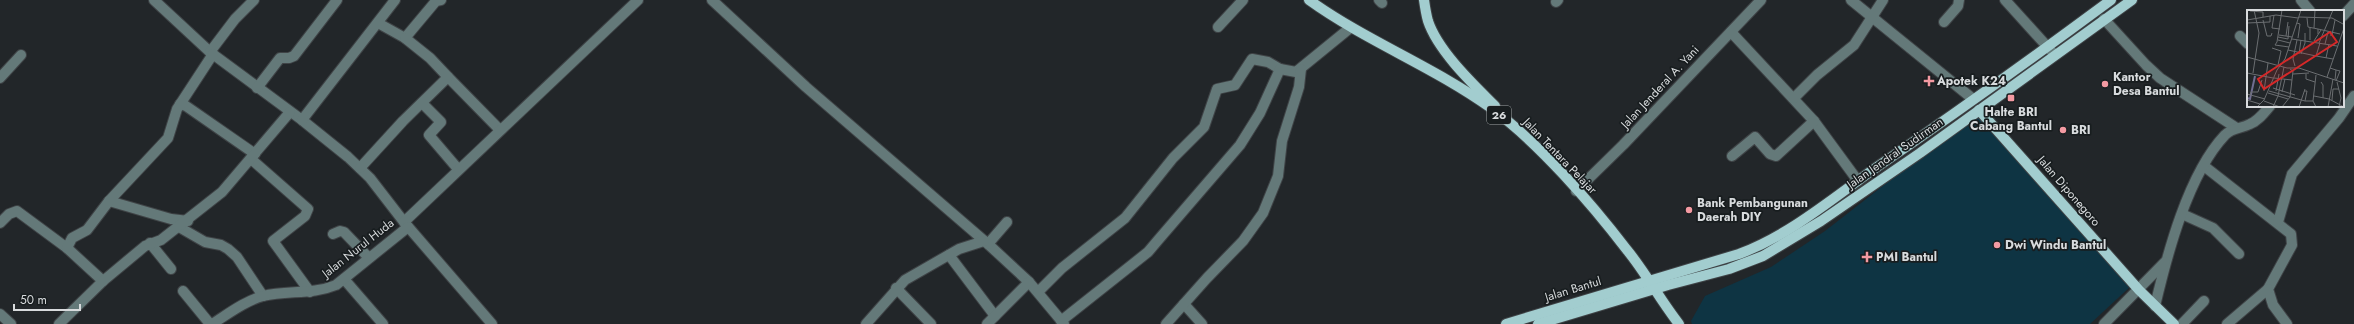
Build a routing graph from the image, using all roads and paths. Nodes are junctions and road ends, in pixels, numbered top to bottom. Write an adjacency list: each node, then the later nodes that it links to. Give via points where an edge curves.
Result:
1 (154, 0): 31 (street)
2 (254, 0): 31 (street, via 235,19)
3 (337, 0): 37 (street, via 294,56 280,58)
4 (395, 0): 23 (street)
5 (444, 0): 28 (street, via 436,1)
6 (638, 0): 49 (street, Jalan Nurul Huda)
7 (712, 0): 68 (street, via 806,87)
8 (1243, 0): 24 (street)
9 (1308, 0): 25 (main road, Jalan Tentara Pelajar / 26)
10 (1424, 0): 50 (main road, via 1429,22 1438,41 1475,86)
11 (1762, 0): 26 (street, Jalan Jenderal A. Yani)
12 (1851, 0): 20 (street)
13 (1884, 0): 20 (street)
14 (1959, 0): 22 (street, via 1958,6)
15 (2005, 0): 30 (street)
16 (2111, 0): 30 (main road, Jalan Jendral Sudirman)
17 (2132, 0): 21 (main road, Jalan Jendral Sudirman)
18 (2354, 4): 19 (street)
19 (2344, 15)
20 (1874, 17): 39 (street, via 1854,45 1817,75); 40 (street)
21 (2104, 19): 30 (main road, Jalan Jendral Sudirman); 48 (street, via 2160,78)
22 (1944, 22)
23 (378, 23): 28 (street); 46 (street)
24 (1218, 27)
25 (1350, 28): 34 (street); 50 (main road, Jalan Tentara Pelajar / 26, via 1479,100)
26 (1730, 32): 39 (street); 57 (street, Jalan Jenderal A. Yani)
27 (2240, 36): 29 (street)
28 (405, 38): 35 (street)
29 (2247, 43)
30 (2051, 51): 40 (main road, Jalan Jendral Sudirman); 44 (main road, Jalan Jendral Sudirman)
31 (211, 53): 37 (street); 42 (street)
32 (21, 55): 36 (street)
33 (1280, 68): 34 (street, via 1293,73); 85 (street, via 1268,62 1252,59 1235,85 1217,89 1204,127 1173,158 1124,218 1062,268); 92 (street, via 1260,113 1240,145 1151,248)
34 (1301, 69): 88 (street, via 1299,86 1284,134 1278,176 1270,200 1243,241)
35 (448, 77): 41 (street); 49 (street)
36 (0, 78)
37 (257, 88): 45 (street)
38 (2354, 96): 62 (street, via 2292,174)
39 (1794, 98): 47 (street)
40 (1973, 99): 56 (main road, Jalan Jendral Sudirman)
41 (422, 103): 54 (street); 55 (street, via 440,122 429,135)
42 (180, 104): 51 (street); 58 (street, via 172,119 168,138)
43 (2269, 107): 48 (street, via 2249,125)
44 (1979, 110): 80 (main road, Jalan Jendral Sudirman, via 1822,221 1763,256 1729,269); 82 (main road, Jalan Diponegoro)
45 (290, 112): 46 (street); 51 (street)
46 (302, 120): 54 (street)
47 (1814, 121): 52 (street, via 1776,156 1770,154 1755,137); 56 (street)
48 (2235, 127): 53 (street, via 2224,136)
49 (500, 130): 55 (street, Jalan Nurul Huda)
50 (1528, 140): 57 (main road, Jalan Tentara Pelajar / 26)
51 (253, 156): 60 (street, via 222,192); 84 (street, via 308,209 305,216 273,241)
52 (1732, 156)
53 (2204, 166): 59 (street); 62 (street)
54 (360, 168): 64 (street)
55 (458, 169): 64 (street, Jalan Nurul Huda)
56 (1858, 181): 76 (main road, Jalan Jendral Sudirman, via 1764,243 1725,258)
57 (1576, 191): 76 (main road, Jalan Tentara Pelajar / 26, via 1627,249)
58 (109, 201): 60 (street, via 171,219); 69 (street, via 87,230 72,238)
59 (2182, 214): 70 (street, via 2213,228); 73 (street)
60 (188, 220): 65 (street)
61 (1007, 222): 68 (street)
62 (2278, 222): 81 (street, via 2291,234 2293,240)
63 (0, 223): 69 (street, via 9,214 17,211)
64 (406, 224): 72 (street, Jalan Nurul Huda); 97 (street)
65 (179, 227): 67 (street, via 161,240); 86 (street, via 205,242 228,249 237,257)
66 (334, 234): 72 (street, via 340,230 348,234)
67 (150, 243): 74 (street); 77 (street)
68 (986, 243): 71 (street, via 971,244); 78 (street)
69 (67, 248): 77 (street)
70 (2239, 254)
71 (949, 255): 79 (street, via 905,280); 91 (street)
72 (369, 258): 75 (street, Jalan Nurul Huda)
73 (2165, 262): 82 (street); 89 (street)
74 (171, 269)
75 (344, 279): 84 (street, Jalan Nurul Huda, via 322,291); 96 (street)
76 (1647, 280): 80 (main road, 26); 103 (main road, Jalan Bantul)
77 (103, 281): 94 (street)
78 (1029, 282): 85 (street); 91 (street)
79 (896, 288): 98 (street); 99 (street)
80 (1653, 289): 104 (main road, Jalan Bantul); 105 (main road)
81 (2268, 289): 109 (street); 110 (street, via 2273,305)
82 (2139, 290): 89 (main road, Jalan Diponegoro); 106 (street)
83 (183, 291): 95 (street)
84 (310, 292): 86 (street, Jalan Nurul Huda)
85 (1038, 292): 92 (street)
86 (263, 296): 95 (street, Jalan Nurul Huda)
87 (2204, 300): 108 (street)
88 (1184, 304): 101 (street); 102 (street)
89 (2155, 306): 107 (main road, Jalan Diponegoro)
90 (0, 314): 93 (street)
91 (995, 316): 100 (street)
92 (1063, 322)
93 (10, 324)
94 (60, 324)
95 (211, 324)
96 (383, 324)
97 (492, 324)
98 (866, 324)
99 (931, 324)
100 (986, 324)
101 (1166, 324)
102 (1202, 324)
103 (1506, 324)
104 (1538, 324)
105 (1679, 324)
106 (2104, 324)
107 (2174, 324)
108 (2182, 324)
109 (2227, 324)
110 (2288, 324)

